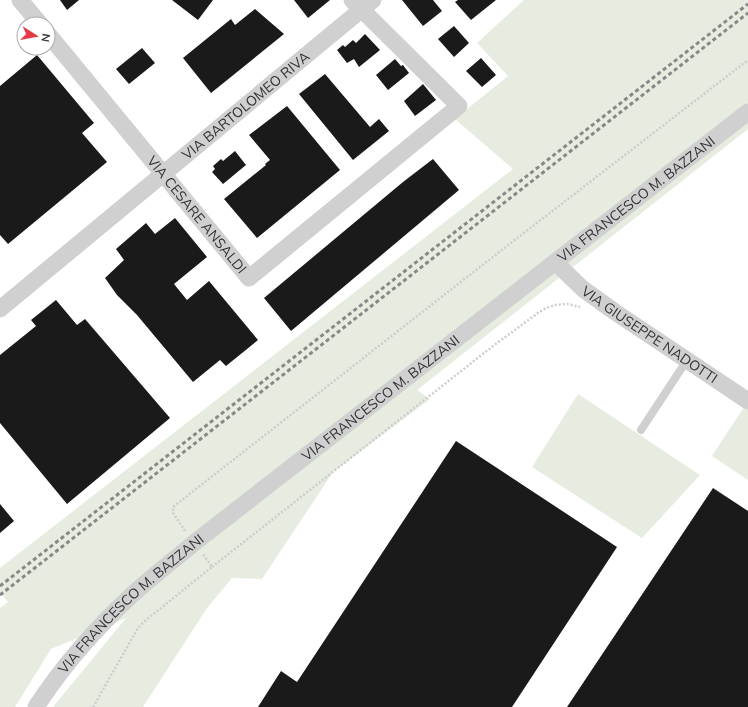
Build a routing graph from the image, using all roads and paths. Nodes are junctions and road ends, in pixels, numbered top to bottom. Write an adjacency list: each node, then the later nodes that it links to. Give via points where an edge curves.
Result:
1 (20, 0): 3 (street)
2 (362, 3): 7 (street, VIA BARTOLOMEO RIVA); 7 (street, VIA CESARE ANSALDI, via 459,106 249,278)
3 (33, 16)
4 (56, 44): 7 (street, VIA CESARE ANSALDI)
5 (748, 60): 14 (path, via 173,508 173,513)
6 (748, 112): 8 (street, VIA FRANCESCO M. BAZZANI)
7 (163, 174): 10 (street, VIA BARTOLOMEO RIVA)
8 (556, 263): 11 (street, VIA GIUSEPPE NADOTTI, via 583,289); 14 (street, VIA FRANCESCO M. BAZZANI)
9 (584, 308): 15 (path, via 566,304 555,305 538,313)
10 (0, 309)
11 (687, 360): 12 (street, VIA GIUSEPPE NADOTTI); 13 (lane)
12 (748, 401)
13 (641, 430)
14 (194, 543): 15 (path); 16 (street, VIA FRANCESCO M. BAZZANI, via 107,620 51,685)
15 (212, 567): 17 (path, via 138,628)
16 (36, 707)
17 (93, 707)

